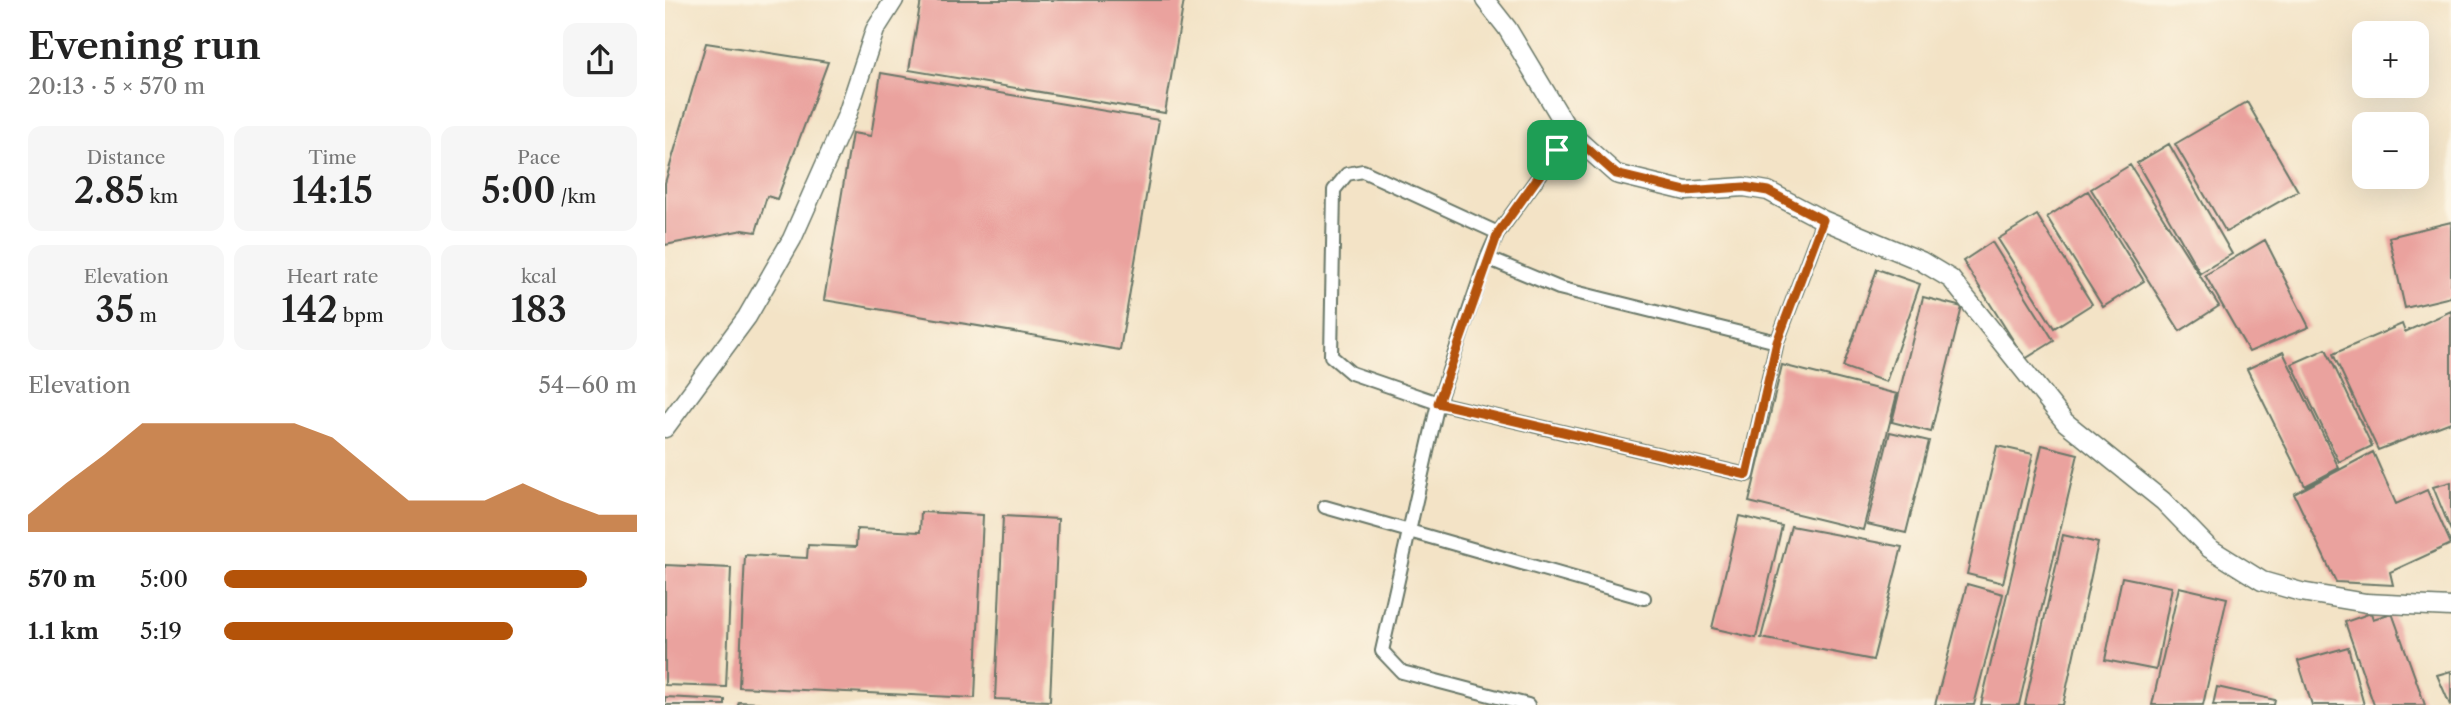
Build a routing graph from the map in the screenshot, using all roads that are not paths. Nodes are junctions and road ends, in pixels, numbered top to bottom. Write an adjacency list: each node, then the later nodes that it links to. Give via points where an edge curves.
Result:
1 (894, 0): 9 (street, via 875,30 847,115 792,239 747,317)
2 (1485, 0): 3 (street)
3 (1570, 133): 4 (street, via 1616,174 1686,191 1744,187 1768,191); 5 (street)
4 (1823, 220): 7 (street); 13 (street, via 1921,261 1951,279 2065,422 2163,502 2209,548 2262,581 2366,603)
5 (1498, 233): 6 (street); 8 (street, via 1363,171 1347,174 1334,190 1331,356 1351,373)
6 (1487, 258): 7 (street, via 1559,288); 8 (street)
7 (1777, 342): 8 (street, via 1747,475)
8 (1438, 403): 11 (street)
9 (665, 428)
10 (1325, 507): 11 (street)
11 (1409, 531): 12 (street); 14 (street, via 1383,650 1402,672)
12 (1644, 598)
13 (2451, 607)
14 (1528, 705)

